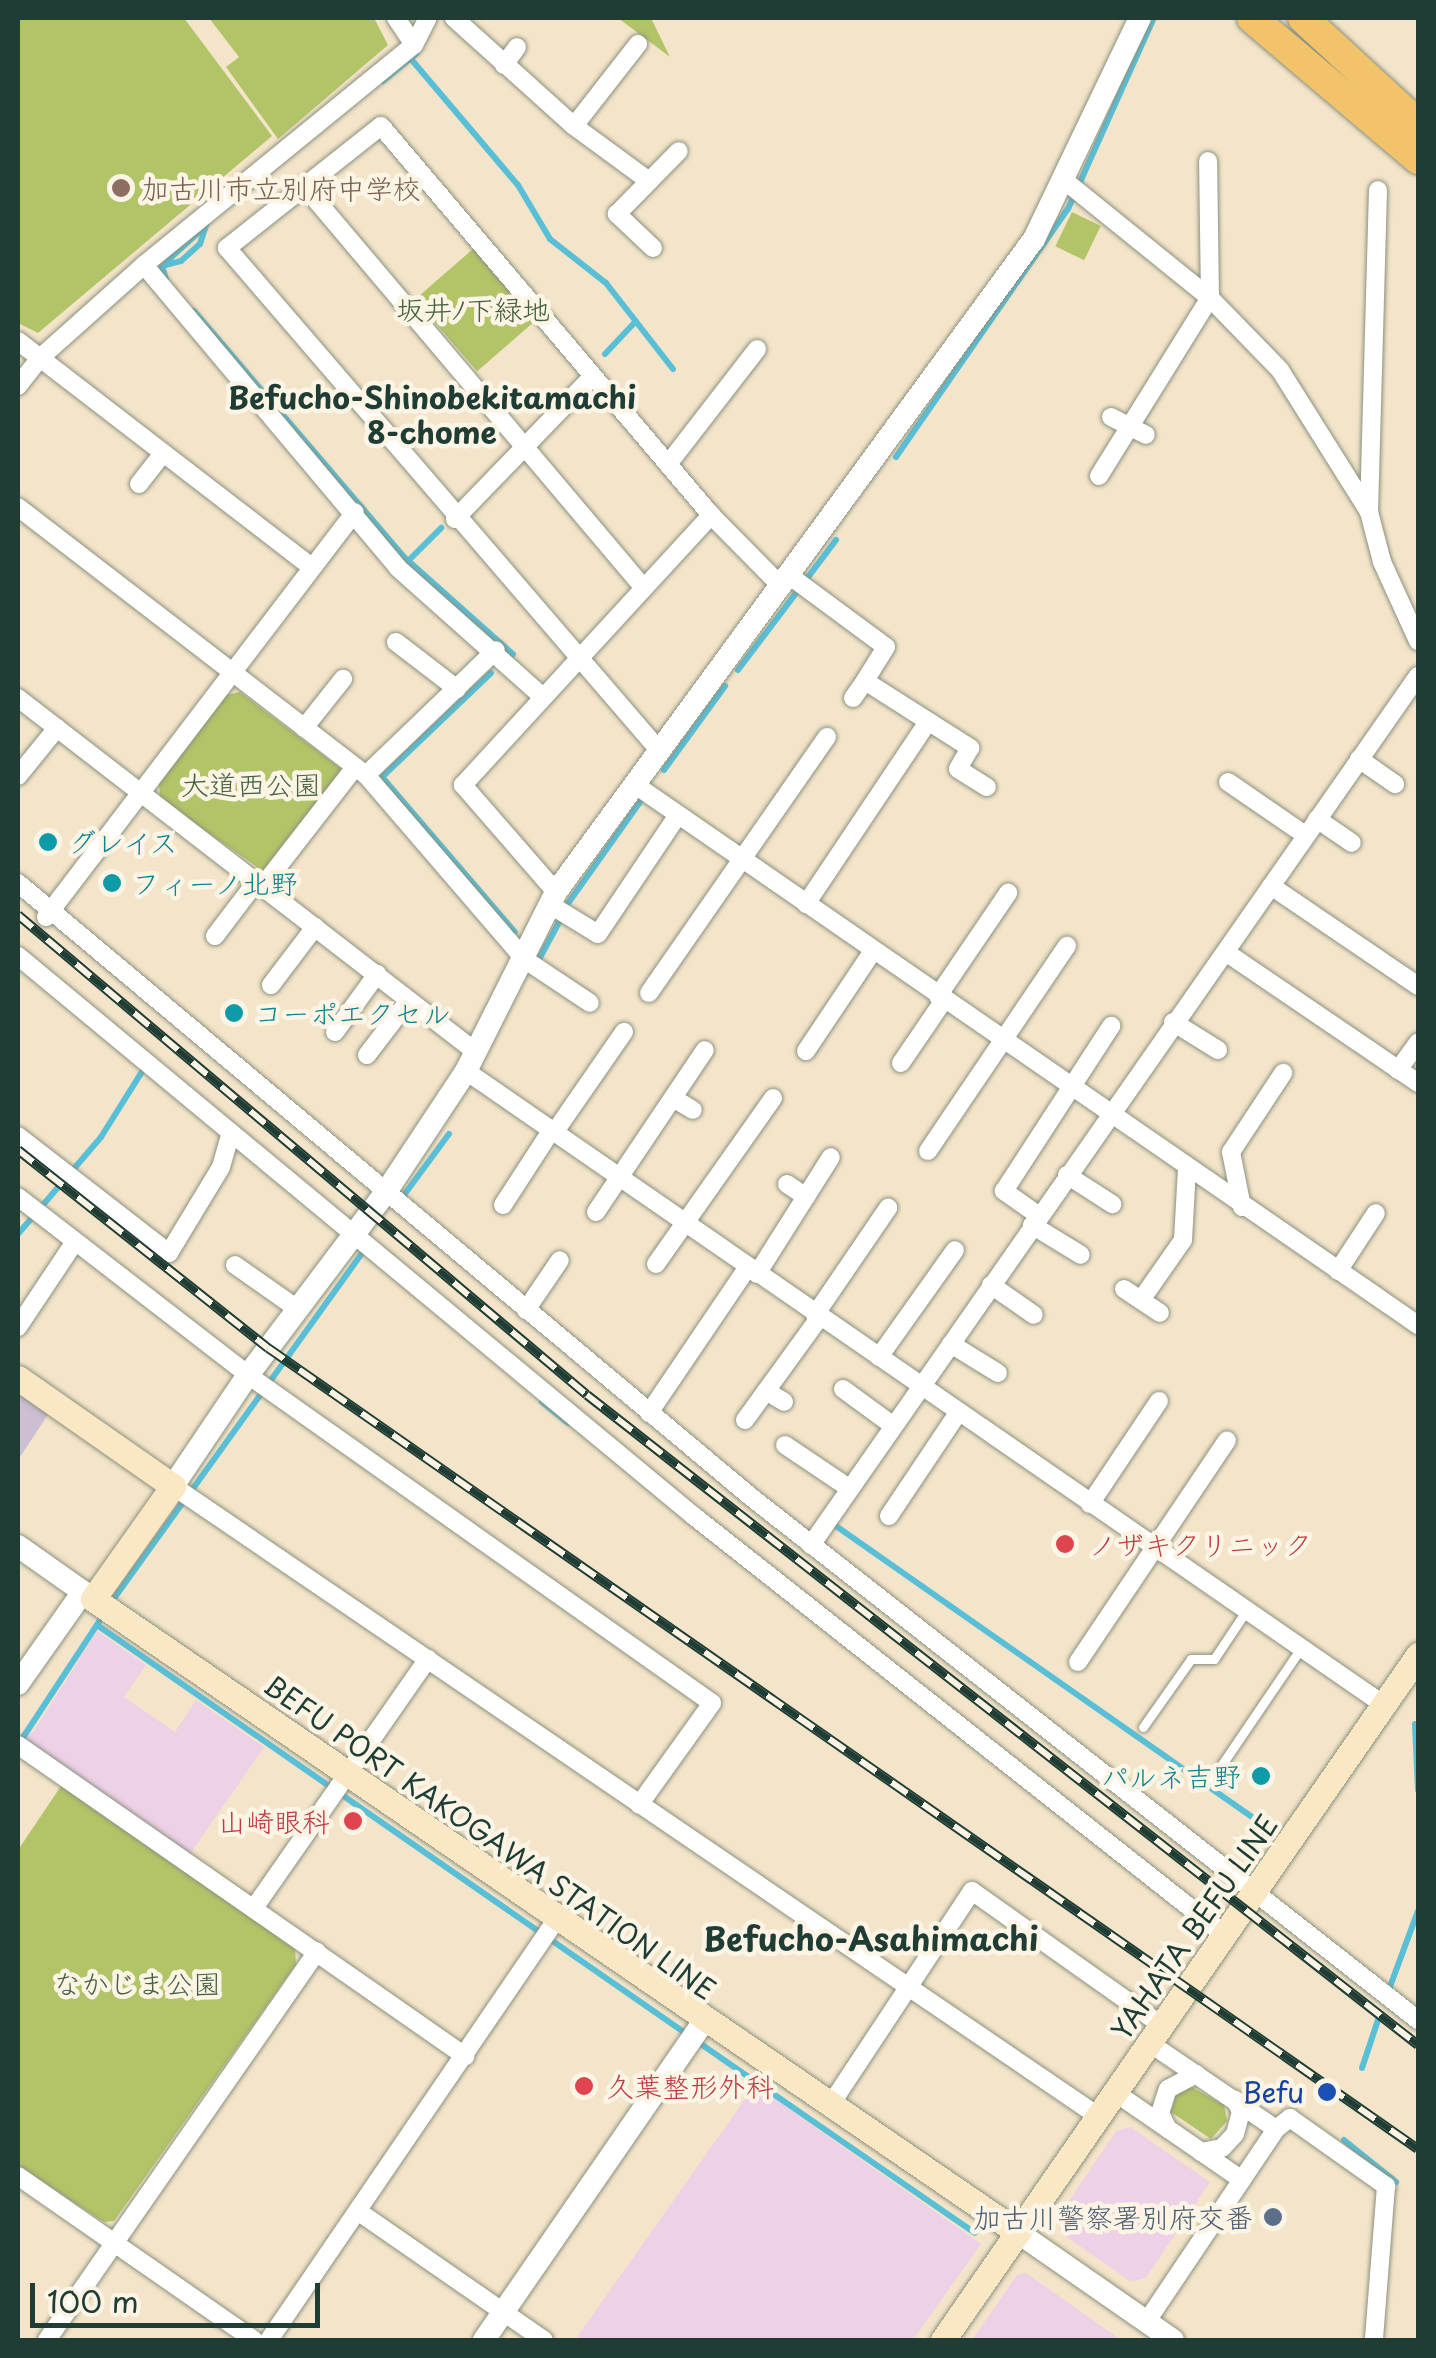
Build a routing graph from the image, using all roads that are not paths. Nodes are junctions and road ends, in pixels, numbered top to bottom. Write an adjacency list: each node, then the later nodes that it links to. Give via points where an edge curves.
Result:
1 (396, 18): 8 (street)
2 (428, 18): 8 (street)
3 (454, 18): 10 (street)
4 (1140, 18): 19 (street)
5 (1252, 18): 11 (highway)
6 (1303, 18): 12 (highway)
7 (638, 44): 13 (street)
8 (414, 45): 23 (street)
9 (517, 47): 10 (street)
10 (504, 65): 13 (street)
11 (1337, 87): 15 (highway); 17 (highway, via 1370,131)
12 (1418, 124)
13 (574, 126): 18 (street)
14 (679, 151): 18 (street)
15 (1418, 159)
16 (1208, 161): 24 (street)
17 (1418, 174)
18 (649, 180): 22 (street, via 617,214)
19 (1065, 181): 24 (street); 43 (street, via 1007,278)
20 (305, 187): 28 (street, via 381,126); 32 (street); 41 (street, via 228,248)
21 (1378, 190): 39 (street)
22 (653, 248)
23 (144, 265): 27 (street); 38 (street)
24 (1210, 298): 31 (street); 39 (street, via 1280,370)
25 (18, 341): 27 (street)
26 (757, 349): 34 (street)
27 (40, 358): 29 (street); 33 (street)
28 (592, 377): 32 (street); 34 (street)
29 (18, 386)
30 (1111, 416): 31 (street)
31 (1138, 431): 35 (street)
32 (524, 448): 41 (street); 44 (street)
33 (163, 452): 36 (street); 42 (street)
34 (668, 462): 40 (street)
35 (1098, 476)
36 (139, 484)
37 (18, 507): 49 (street)
38 (355, 512): 42 (street); 47 (street, via 398,568)
39 (1369, 512): 45 (street, via 1382,562)
40 (711, 515): 43 (street); 44 (street)
41 (455, 519): 48 (street)
42 (311, 567): 49 (street)
43 (786, 582): 52 (street, via 886,647); 61 (street)
44 (643, 588): 48 (street)
45 (1418, 640)
46 (396, 642): 53 (street)
47 (496, 650): 53 (street); 54 (street)
48 (578, 658): 54 (street); 61 (street)
49 (232, 671): 59 (street); 69 (street)
50 (1418, 676): 62 (street)
51 (343, 679): 59 (street)
52 (865, 681): 56 (street); 57 (street)
53 (457, 689): 63 (street)
54 (543, 697): 79 (street, via 463,785)
55 (18, 698): 58 (street)
56 (853, 698)
57 (928, 722): 68 (street, via 970,748 958,769); 80 (street)
58 (57, 728): 64 (street); 69 (street)
59 (304, 728): 63 (street)
60 (827, 737): 74 (street, via 796,765)
61 (658, 750): 66 (street)
62 (1359, 759): 67 (street); 71 (street)
63 (361, 771): 76 (street); 88 (street)
64 (18, 776)
65 (1228, 782): 72 (street)
66 (634, 784): 70 (street); 79 (street)
67 (1395, 784)
68 (987, 787)
69 (140, 792): 76 (street); 81 (street)
70 (678, 816): 74 (street); 79 (street, via 598,934)
71 (1317, 818): 72 (street); 73 (street)
72 (1305, 835): 77 (street)
73 (1352, 843)
74 (742, 860): 80 (street); 92 (street)
75 (18, 883): 81 (street)
76 (259, 884): 82 (street); 83 (street)
77 (1271, 886): 86 (street); 91 (street)
78 (1008, 893): 93 (street)
79 (552, 898): 88 (street)
80 (806, 904): 85 (street)
81 (48, 915): 127 (street)
82 (314, 927): 89 (street); 90 (street)
83 (215, 936)
84 (1067, 946): 100 (street)
85 (873, 951): 93 (street); 104 (street, via 824,1039)
86 (1227, 953): 96 (street); 108 (street)
87 (18, 956): 118 (street)
88 (524, 959): 95 (street); 106 (street)
89 (377, 974): 94 (street); 98 (street)
90 (271, 985)
91 (1418, 986)
92 (649, 993)
93 (941, 998): 100 (street); 107 (street)
94 (409, 1000): 105 (street); 106 (street)
95 (590, 1004)
96 (1174, 1022): 103 (street); 115 (street)
97 (1111, 1026): 111 (street)
98 (334, 1032)
99 (612, 1037): 116 (street)
100 (1002, 1040): 111 (street); 120 (street, via 931,1130)
101 (1418, 1042): 108 (street)
102 (705, 1050): 112 (street)
103 (1218, 1050)
104 (806, 1051)
105 (367, 1055)
106 (471, 1062): 116 (street); 127 (street)
107 (901, 1062)
108 (1398, 1070): 110 (street)
109 (1283, 1072): 132 (street, via 1272,1104 1232,1152)
110 (1418, 1084)
111 (1070, 1088): 115 (street); 136 (street, via 1004,1191)
112 (673, 1098): 114 (street); 125 (street)
113 (773, 1098): 137 (street, via 752,1144)
114 (693, 1110)
115 (1109, 1116): 123 (street); 124 (street)
116 (552, 1132): 125 (street); 130 (street)
117 (18, 1136): 121 (street)
118 (230, 1136): 121 (street, via 221,1167 169,1253); 138 (street)
119 (56, 1137): 121 (street)
120 (928, 1152)
121 (42, 1155)
122 (831, 1157): 129 (street)
123 (1186, 1169): 132 (street); 151 (street, via 1183,1240)
124 (1067, 1175): 131 (street); 136 (street)
125 (618, 1177): 134 (street); 137 (street)
126 (787, 1184): 129 (street)
127 (386, 1192): 138 (street); 153 (street)
128 (18, 1197): 139 (street)
129 (806, 1197): 146 (street)
130 (503, 1204)
131 (1112, 1204)
132 (1242, 1206): 147 (street)
133 (888, 1208): 156 (street)
134 (596, 1212)
135 (1376, 1212): 147 (street)
136 (1035, 1220): 141 (street); 149 (street)
137 (684, 1224): 144 (street); 146 (street)
138 (351, 1236): 152 (street); 198 (street)
139 (74, 1242): 158 (street); 162 (street)
140 (955, 1250): 148 (street)
141 (1081, 1255)
142 (560, 1260): 153 (street)
143 (922, 1262): 148 (street)
144 (656, 1264)
145 (234, 1266): 152 (street)
146 (752, 1271): 156 (street); 168 (street)
147 (1338, 1271): 157 (street)
148 (939, 1273): 160 (street)
149 (991, 1285): 155 (street); 159 (street)
150 (1124, 1289): 151 (street)
151 (1141, 1300): 154 (street)
152 (300, 1310): 162 (street)
153 (526, 1310): 168 (street)
154 (1160, 1313)
155 (1034, 1315)
156 (817, 1316): 160 (street); 166 (street)
157 (1418, 1325)
158 (18, 1327)
159 (951, 1344): 161 (street); 164 (street)
160 (879, 1358): 164 (street)
161 (998, 1373)
162 (248, 1374): 175 (street); 194 (street, via 712,1702)
163 (18, 1378): 175 (main road)
164 (920, 1388): 170 (street); 172 (street)
165 (843, 1389): 172 (street)
166 (766, 1391): 167 (street); 171 (street)
167 (784, 1402)
168 (649, 1413): 180 (street)
169 (1158, 1413): 177 (street)
170 (958, 1414): 177 (street); 178 (street)
171 (745, 1420)
172 (892, 1425): 176 (street)
173 (1227, 1440): 181 (street)
174 (785, 1445): 176 (street)
175 (175, 1487): 182 (main road); 186 (street)
176 (849, 1488): 180 (street)
177 (1090, 1504): 181 (street)
178 (889, 1516)
179 (18, 1546): 182 (street)
180 (811, 1546): 195 (street)
181 (1152, 1547): 183 (street); 187 (street, via 1099,1645)
182 (98, 1602): 188 (street); 192 (main road, BEFU PORT KAKOGAWA STATION LINE)
183 (1246, 1611): 184 (street); 190 (lane, via 1214,1660 1190,1660)
184 (1300, 1648): 189 (street); 193 (lane)
185 (1418, 1655): 189 (main road, YAHATA BEFU LINE)
186 (428, 1660): 192 (street); 194 (street)
187 (1078, 1662)
188 (18, 1684)
189 (1384, 1705): 195 (main road, YAHATA BEFU LINE)
190 (1143, 1727)
191 (18, 1745): 196 (street)
192 (347, 1772): 196 (street); 197 (main road, BEFU PORT KAKOGAWA STATION LINE)
193 (1212, 1778)
194 (639, 1805): 200 (street)
195 (1255, 1892): 198 (main road, YAHATA BEFU LINE); 201 (street)
196 (254, 1908): 199 (street)
197 (556, 1920): 202 (main road, BEFU PORT KAKOGAWA STATION LINE); 204 (street)
198 (1226, 1936): 203 (main road, YAHATA BEFU LINE)
199 (317, 1952): 204 (street); 217 (street)
200 (907, 1990): 203 (street, via 972,1891); 208 (street); 209 (street)
201 (1418, 2020)
202 (703, 2022): 208 (main road, BEFU PORT KAKOGAWA STATION LINE); 218 (street)
203 (1158, 2035): 205 (street); 206 (main road, YAHATA BEFU LINE)
204 (465, 2056): 215 (street)
205 (1196, 2074): 207 (street); 211 (street, via 1178,2080 1163,2100 1160,2113)
206 (1116, 2093): 209 (main road, YAHATA BEFU LINE); 211 (street)
207 (1234, 2100): 210 (street); 212 (street, via 1241,2112 1235,2134 1222,2148)
208 (829, 2107): 216 (main road, BEFU PORT KAKOGAWA STATION LINE)
209 (1098, 2116): 216 (main road, YAHATA BEFU LINE)
210 (1276, 2129): 214 (street); 220 (street, via 1296,2120 1386,2186)
211 (1172, 2132): 212 (street)
212 (1200, 2152): 214 (street)
213 (18, 2176): 217 (street)
214 (1242, 2180): 219 (street)
215 (359, 2212): 218 (street); 223 (street)
216 (1016, 2232): 219 (street); 226 (main road)
217 (115, 2242): 221 (street); 222 (street)
218 (504, 2312): 224 (street); 225 (street)
219 (1147, 2321): 227 (street)
220 (1378, 2338)
221 (47, 2340)
222 (254, 2340)
223 (268, 2340)
224 (484, 2340)
225 (544, 2340)
226 (944, 2340)
227 (1173, 2340)

